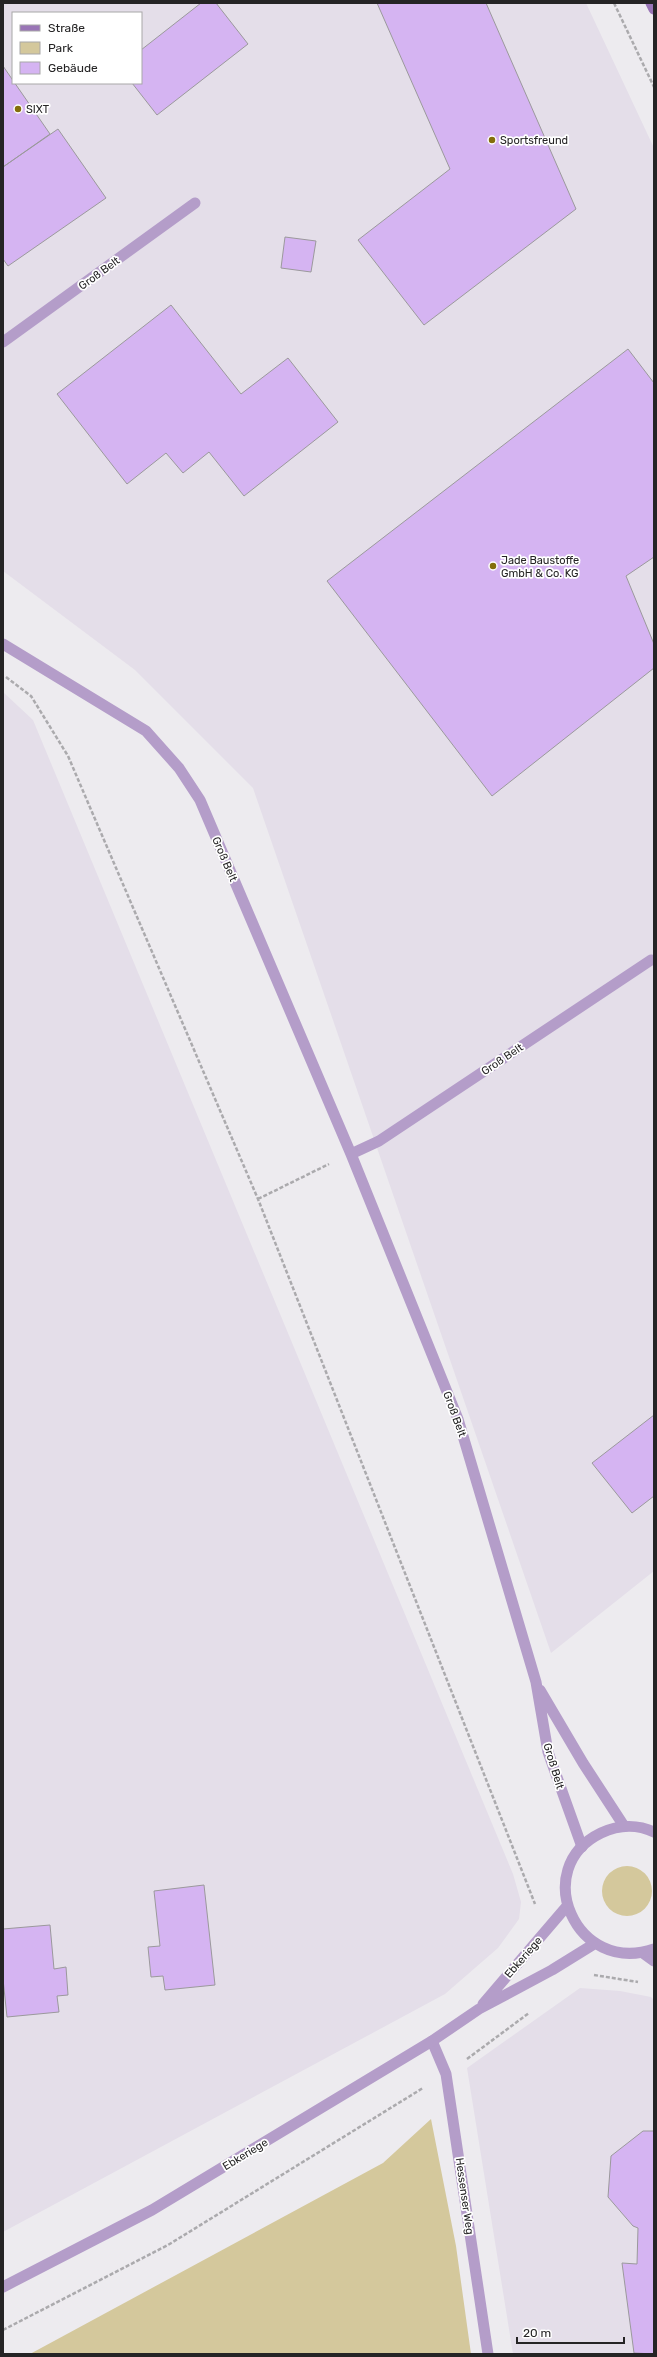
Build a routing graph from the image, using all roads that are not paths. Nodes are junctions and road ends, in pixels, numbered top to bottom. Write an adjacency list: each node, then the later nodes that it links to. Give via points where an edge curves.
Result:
1 (651, 3): 2 (main road)
2 (654, 9)
3 (195, 203): 4 (street, Groß Belt)
4 (3, 342)
5 (3, 644): 7 (street, Groß Belt, via 146,731 179,768 200,800)
6 (651, 960): 7 (street, Groß Belt, via 379,1141)
7 (350, 1154): 8 (street, Groß Belt, via 458,1419)
8 (536, 1682): 9 (street, Groß Belt, via 583,1763); 11 (street, Groß Belt, via 548,1752)
9 (624, 1826): 10 (street, via 636,1826); 11 (street, via 594,1836)
10 (654, 1832)
11 (582, 1847): 12 (street, via 567,1875)
12 (567, 1906): 13 (street, via 573,1920); 17 (street, Ebkeriege)
13 (594, 1944): 15 (street, via 610,1951); 17 (street, Ebkeriege)
14 (654, 1949): 15 (street)
15 (642, 1953): 16 (street)
16 (654, 1961)
17 (479, 2009): 18 (street, Ebkeriege)
18 (432, 2041): 19 (street, Ebkeriege, via 152,2210); 20 (street, Hessenser Weg, via 446,2074)
19 (3, 2287)
20 (488, 2354)

